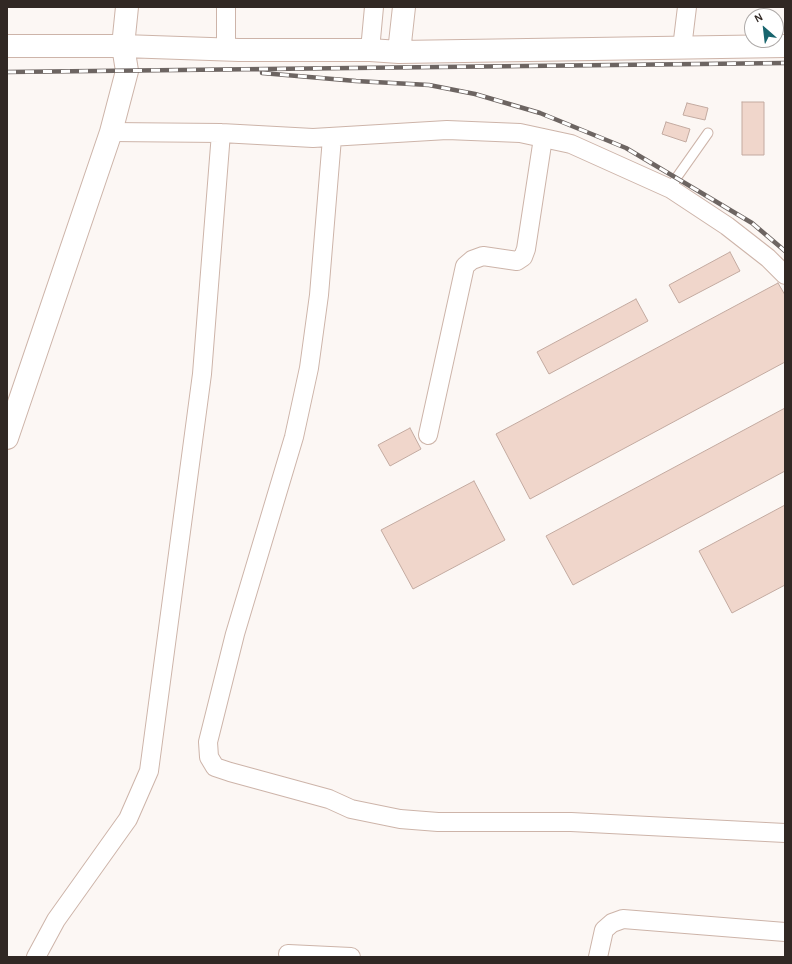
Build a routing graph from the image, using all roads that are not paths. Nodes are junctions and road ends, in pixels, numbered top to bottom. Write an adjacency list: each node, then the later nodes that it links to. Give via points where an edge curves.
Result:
1 (127, 7): 7 (main road)
2 (226, 7): 10 (street)
3 (374, 7): 11 (street)
4 (404, 7): 12 (main road)
5 (687, 7): 9 (street)
6 (7, 46): 7 (main road)
7 (124, 46): 10 (main road); 13 (main road, via 127,71)
8 (785, 46): 9 (main road)
9 (682, 48): 12 (main road)
10 (226, 50): 11 (main road)
11 (370, 50): 12 (main road)
12 (400, 52)
13 (111, 132): 14 (street); 20 (main road)
14 (221, 132): 16 (street); 25 (street, via 202,374 149,771 128,819 56,920)
15 (708, 133): 18 (lane)
16 (332, 138): 17 (street, via 447,130 520,133); 22 (street, via 319,296 309,368 294,437 235,634 208,742 209,757 215,767 329,799 351,809 400,819 438,822 571,822)
17 (543, 138): 18 (street, via 571,144); 21 (street, via 523,257 517,261 483,256 465,266)
18 (671, 189): 19 (street, via 727,226 768,258)
19 (785, 275)
20 (8, 431)
21 (428, 435)
22 (785, 832)
23 (785, 932): 27 (street, via 623,919 612,923 604,930)
24 (288, 954): 26 (street)
25 (36, 957)
26 (351, 957)
27 (598, 957)

